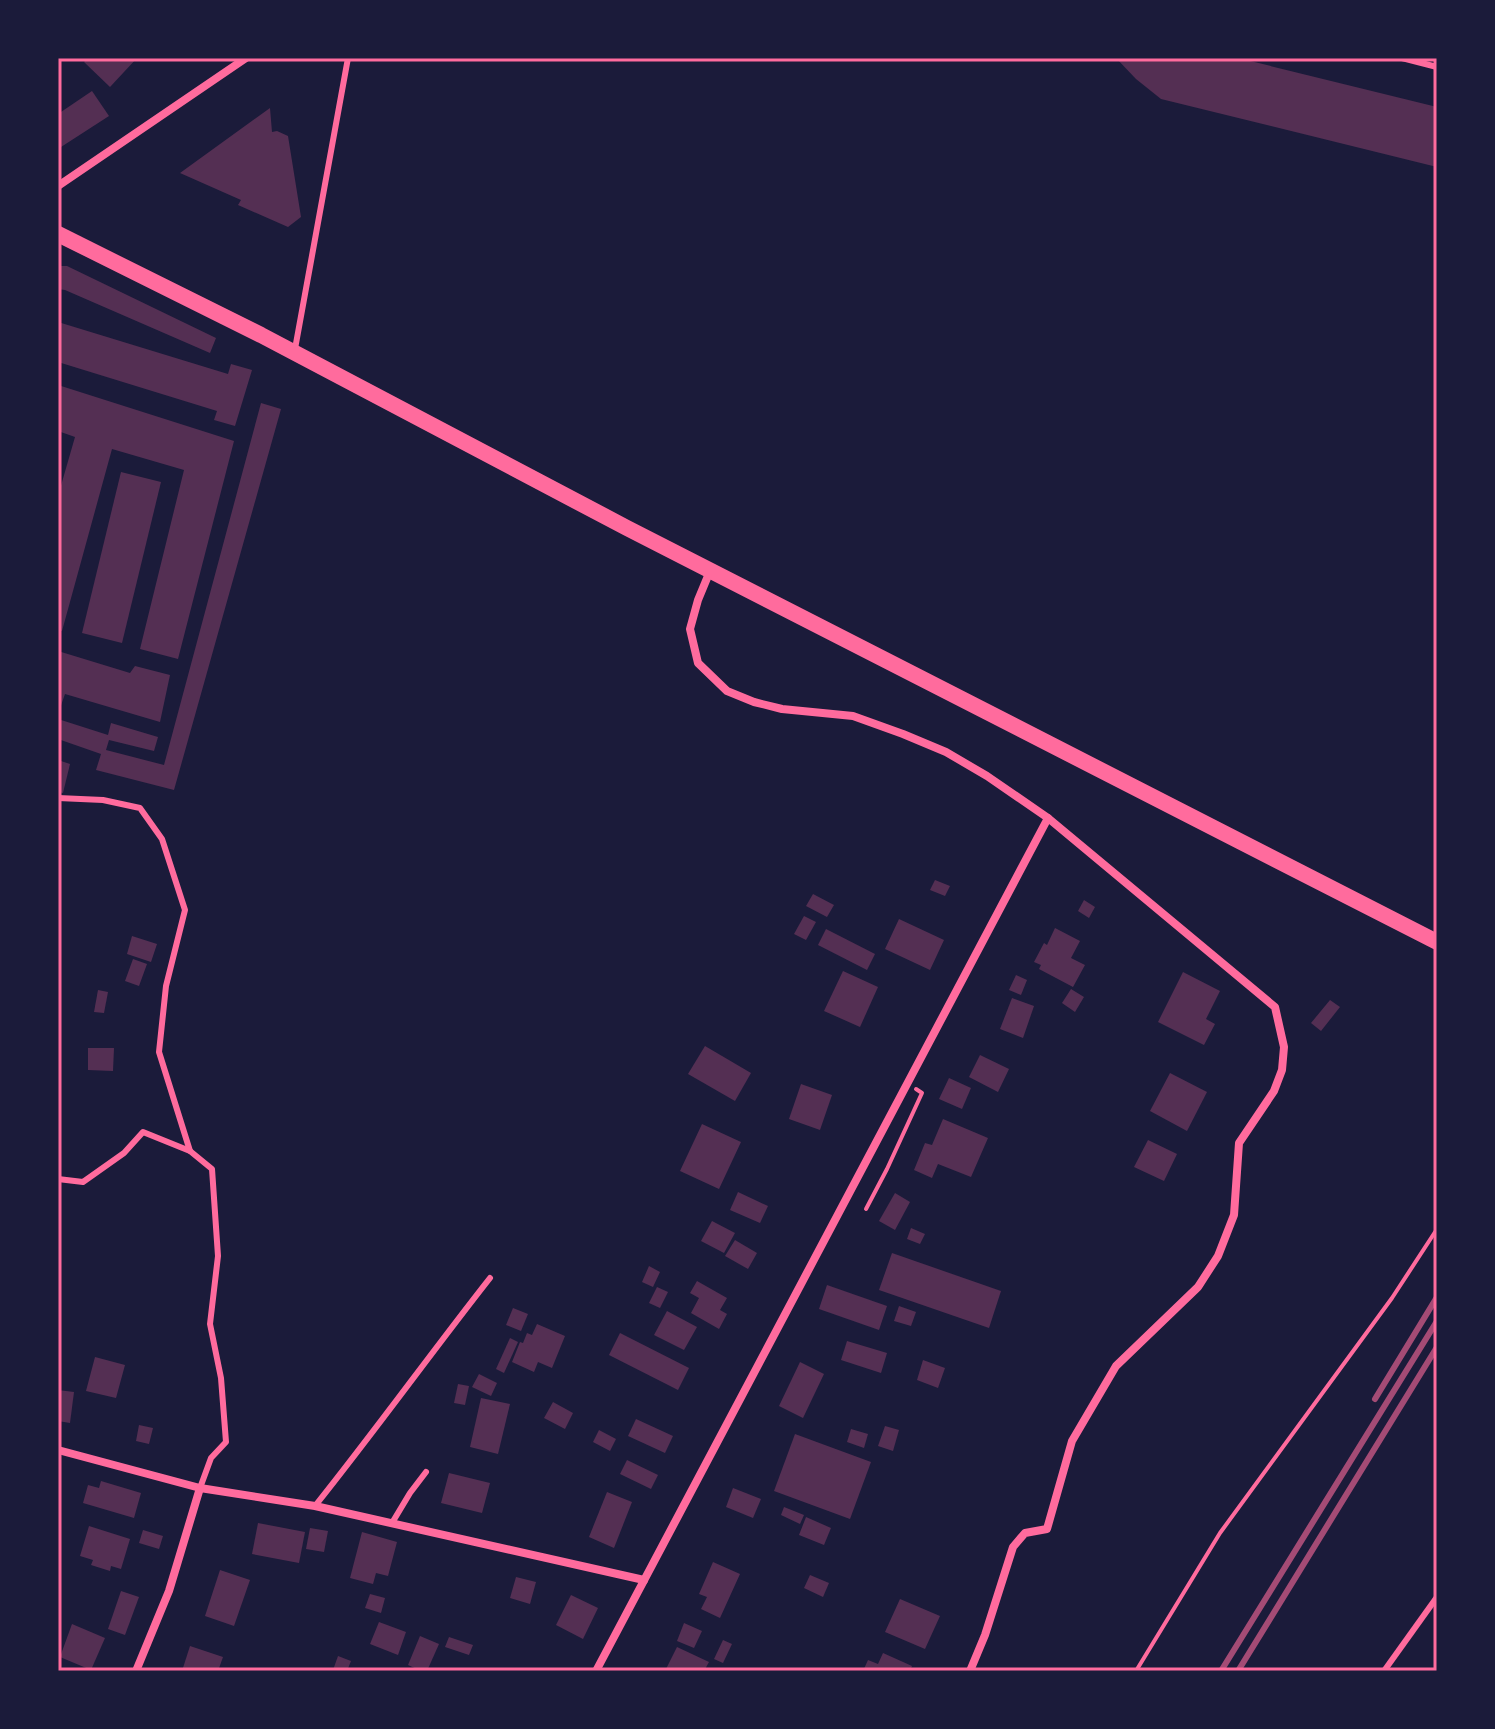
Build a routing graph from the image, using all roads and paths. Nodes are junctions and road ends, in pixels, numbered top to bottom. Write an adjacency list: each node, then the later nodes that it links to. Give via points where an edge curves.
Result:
1 (246, 58): 5 (street)
2 (348, 58): 7 (lane)
3 (1402, 58): 4 (lane)
4 (1437, 67)
5 (58, 186)
6 (58, 234): 7 (main road)
7 (294, 353): 8 (main road)
8 (710, 571): 10 (street, via 690,629 698,663 727,691 782,709 853,716 903,734 974,768); 11 (main road)
9 (58, 798): 13 (lane, via 140,808 162,839 185,910 166,986 159,1052)
10 (1048, 818): 12 (street); 27 (street, via 1275,1007 1284,1047 1282,1070 1239,1143 1234,1215 1218,1256 1198,1287 1116,1366 1072,1441 1047,1529 1025,1533 1013,1547)
11 (1437, 942)
12 (907, 1085): 15 (path, via 922,1093); 23 (street)
13 (190, 1151): 14 (lane, via 143,1132 83,1182); 20 (lane, via 212,1169 218,1256 210,1324 226,1442 211,1458)
14 (58, 1179)
15 (866, 1209)
16 (1437, 1229): 28 (path, via 1220,1533)
17 (490, 1278): 21 (lane)
18 (58, 1450): 20 (street)
19 (426, 1472): 22 (lane)
20 (200, 1488): 21 (street); 25 (street, via 169,1591)
21 (315, 1506): 22 (street)
22 (392, 1523): 23 (street)
23 (644, 1580): 26 (street)
24 (1437, 1597): 29 (lane)
25 (136, 1671)
26 (596, 1671)
27 (970, 1671)
28 (1136, 1671)
29 (1384, 1671)

